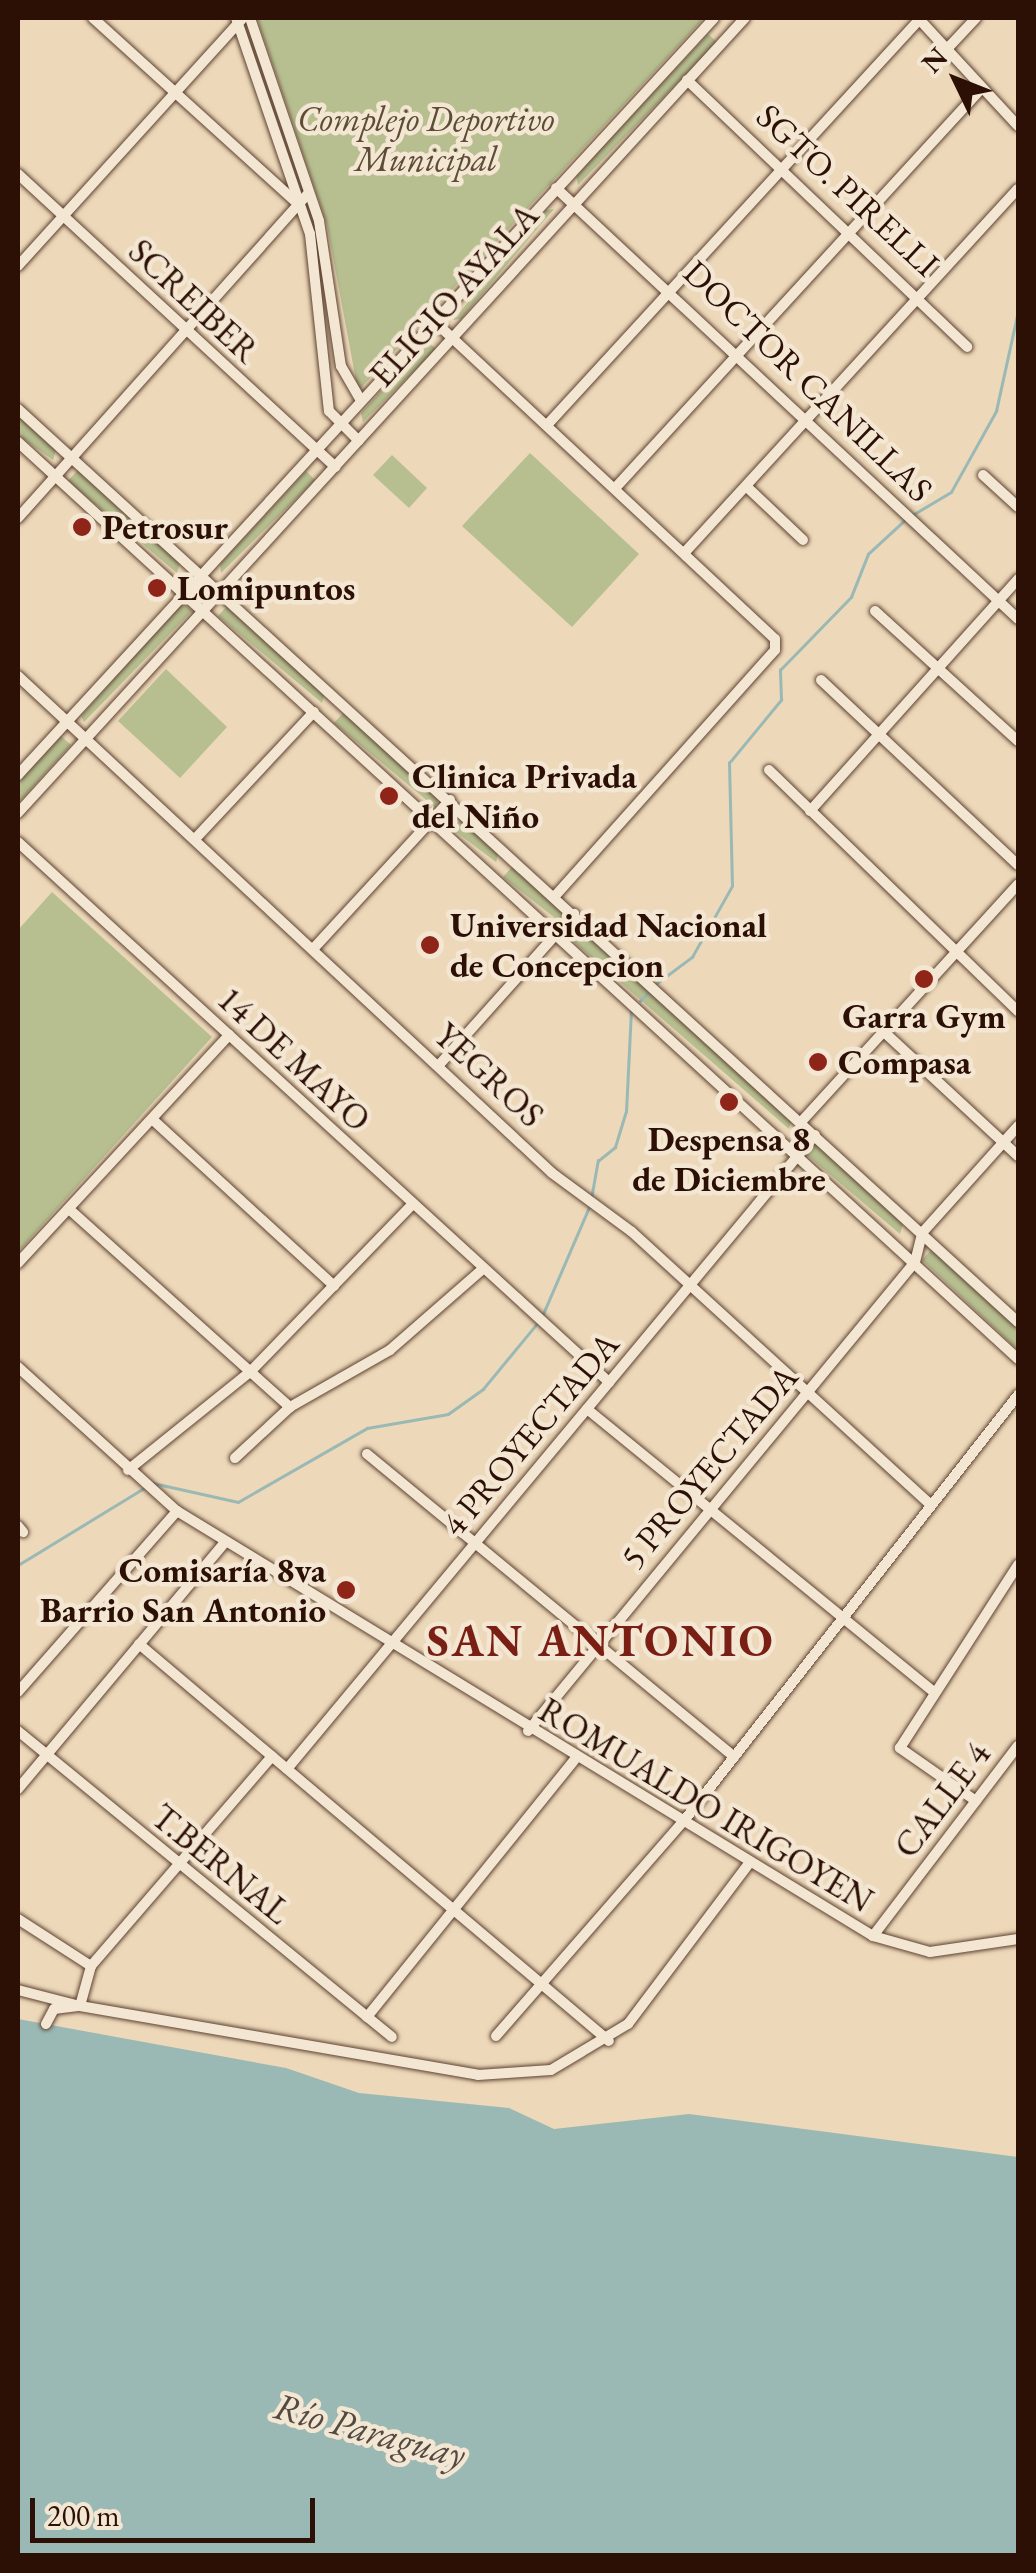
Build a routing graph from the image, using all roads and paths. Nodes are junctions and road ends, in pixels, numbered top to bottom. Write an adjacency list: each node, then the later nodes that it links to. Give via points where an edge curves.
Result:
1 (93, 18): 11 (street)
2 (715, 18): 7 (street); 15 (street, ELIGIO AYALA)
3 (745, 18): 7 (street, ELIGIO AYALA)
4 (919, 18): 8 (street); 13 (street)
5 (976, 18): 8 (street)
6 (242, 19): 11 (street); 17 (street); 19 (street)
7 (732, 32): 9 (street, ELIGIO AYALA)
8 (946, 50): 10 (street)
9 (687, 80): 13 (street, SGTO. PIRELLI); 18 (street, ELIGIO AYALA)
10 (982, 88): 12 (street); 21 (street)
11 (174, 93): 19 (street); 20 (street)
12 (1018, 126)
13 (784, 167): 21 (street, SGTO. PIRELLI); 23 (street)
14 (18, 174): 20 (street, SCREIBER)
15 (556, 188): 18 (street, DOCTOR CANILLAS); 25 (street, ELIGIO AYALA)
16 (1018, 189): 24 (street)
17 (308, 194): 19 (street); 30 (street, via 329,259 340,366)
18 (577, 201): 23 (street, DOCTOR CANILLAS); 27 (street, ELIGIO AYALA)
19 (299, 205): 26 (street); 33 (street, via 320,292 325,397)
20 (63, 217): 22 (street); 26 (street, SCREIBER)
21 (852, 231): 24 (street, SGTO. PIRELLI); 29 (street)
22 (18, 266)
23 (673, 288): 29 (street, DOCTOR CANILLAS); 34 (street)
24 (922, 294): 28 (street, SGTO. PIRELLI); 32 (street)
25 (434, 321): 27 (street); 30 (street, ELIGIO AYALA)
26 (186, 331): 37 (street, SCREIBER); 38 (street)
27 (451, 339): 34 (street); 36 (street, ELIGIO AYALA)
28 (967, 346)
29 (740, 353): 32 (street, DOCTOR CANILLAS); 42 (street)
30 (361, 400): 33 (street, ELIGIO AYALA)
31 (18, 409): 38 (street)
32 (810, 419): 43 (street); 52 (street, DOCTOR CANILLAS)
33 (339, 424): 36 (street); 37 (street, ELIGIO AYALA)
34 (548, 425): 42 (street)
35 (18, 442): 41 (street)
36 (359, 442): 39 (street, ELIGIO AYALA)
37 (316, 449): 39 (street, SCREIBER); 48 (street, ELIGIO AYALA)
38 (71, 458): 41 (street); 48 (street)
39 (334, 466): 50 (street, ELIGIO AYALA)
40 (983, 475): 44 (street)
41 (54, 476): 45 (street); 51 (street)
42 (618, 485): 47 (street)
43 (747, 487): 46 (street); 47 (street)
44 (1018, 506)
45 (18, 518)
46 (803, 540)
47 (686, 551): 74 (street, via 775,639 776,650)
48 (202, 573): 50 (street); 51 (street, ELIGIO AYALA)
49 (1018, 579): 52 (street)
50 (222, 589): 53 (street, ELIGIO AYALA); 66 (street)
51 (183, 594): 53 (street); 60 (street, ELIGIO AYALA)
52 (999, 600): 55 (street, DOCTOR CANILLAS); 56 (street)
53 (202, 608): 59 (street); 62 (street, ELIGIO AYALA)
54 (874, 610): 56 (street)
55 (1018, 619)
56 (940, 668): 61 (street); 63 (street)
57 (18, 676): 60 (street, YEGROS)
58 (821, 680): 61 (street)
59 (314, 712): 69 (street); 70 (street)
60 (67, 721): 62 (street, YEGROS); 65 (street, ELIGIO AYALA)
61 (878, 734): 67 (street); 72 (street)
62 (86, 739): 68 (street, ELIGIO AYALA); 70 (street, YEGROS)
63 (1018, 741)
64 (770, 770): 67 (street)
65 (18, 775)
66 (450, 800): 69 (street); 74 (street)
67 (810, 811): 78 (street)
68 (18, 813)
69 (431, 820): 76 (street); 77 (street)
70 (195, 838): 77 (street, YEGROS)
71 (18, 842): 81 (street, 14 DE MAYO)
72 (1018, 864)
73 (1018, 884): 78 (street)
74 (555, 896): 75 (street)
75 (574, 914): 76 (street); 84 (street)
76 (556, 934): 82 (street); 88 (street)
77 (314, 948): 82 (street, YEGROS)
78 (956, 953): 79 (street); 80 (street)
79 (1018, 1011)
80 (884, 1031): 84 (street); 87 (street)
81 (230, 1036): 83 (street); 90 (street, 14 DE MAYO)
82 (438, 1065): 96 (street, YEGROS)
83 (152, 1119): 91 (street); 97 (street)
84 (801, 1122): 86 (street)
85 (1018, 1126): 87 (street)
86 (815, 1135): 88 (street, 4 PROYECTADA); 92 (street)
87 (1004, 1143): 89 (street); 92 (street)
88 (798, 1156): 93 (street); 96 (street, 4 PROYECTADA)
89 (1018, 1156)
90 (411, 1206): 95 (street, 14 DE MAYO); 97 (street)
91 (69, 1208): 94 (street); 101 (street)
92 (922, 1233): 93 (street, 5 PROYECTADA); 98 (street)
93 (915, 1262): 99 (street); 103 (street, 5 PROYECTADA)
94 (18, 1264)
95 (483, 1270): 102 (street, 14 DE MAYO); 105 (street, via 390,1350)
96 (690, 1284): 102 (street, 4 PROYECTADA); 103 (street, YEGROS)
97 (334, 1286): 101 (street)
98 (1018, 1322)
99 (1018, 1359)
100 (18, 1367): 109 (street, ROMUALDO IRIGOYEN)
101 (251, 1372): 105 (street); 109 (street)
102 (609, 1382): 106 (street, 4 PROYECTADA)
103 (808, 1392): 110 (street, YEGROS); 111 (street, 5 PROYECTADA)
104 (1018, 1395): 110 (street)
105 (290, 1408): 108 (street)
106 (587, 1409): 111 (street); 114 (street, 4 PROYECTADA)
107 (367, 1454): 114 (street)
108 (235, 1458)
109 (128, 1470): 112 (street, ROMUALDO IRIGOYEN)
110 (931, 1505): 116 (street)
111 (711, 1507): 116 (street); 119 (street, 5 PROYECTADA)
112 (177, 1511): 113 (street, ROMUALDO IRIGOYEN); 121 (street)
113 (225, 1542): 117 (street); 118 (street, ROMUALDO IRIGOYEN)
114 (476, 1542): 118 (street, 4 PROYECTADA); 119 (street)
115 (1018, 1565): 120 (street)
116 (840, 1617): 120 (street); 127 (street)
117 (139, 1644): 125 (street); 126 (street)
118 (391, 1644): 123 (street, ROMUALDO IRIGOYEN); 129 (street, 4 PROYECTADA)
119 (598, 1646): 123 (street, 5 PROYECTADA); 127 (street)
120 (932, 1690): 131 (street, via 900,1748)
121 (18, 1692)
122 (18, 1731): 125 (street, T.BERNAL)
123 (528, 1732): 128 (street, ROMUALDO IRIGOYEN)
124 (1018, 1746): 131 (street, CALLE 4)
125 (46, 1755): 130 (street); 134 (street, T.BERNAL)
126 (272, 1756): 129 (street); 134 (street)
127 (734, 1757): 132 (street)
128 (576, 1758): 132 (street, ROMUALDO IRIGOYEN); 135 (street)
129 (288, 1768): 135 (street)
130 (18, 1790)
131 (976, 1801): 137 (street, CALLE 4)
132 (683, 1822): 133 (street, ROMUALDO IRIGOYEN); 140 (street)
133 (750, 1862): 137 (street, ROMUALDO IRIGOYEN); 147 (street)
134 (178, 1865): 139 (street); 143 (street, T.BERNAL)
135 (455, 1909): 140 (street); 143 (street)
136 (18, 1918): 139 (street)
137 (873, 1936): 138 (street, ROMUALDO IRIGOYEN, via 930,1952)
138 (1018, 1939)
139 (91, 1966): 142 (street)
140 (546, 1987): 145 (street); 147 (street)
141 (18, 1990): 142 (street)
142 (80, 2006): 144 (street, via 54,2009); 147 (street, via 503,2077 550,2070)
143 (368, 2017): 146 (street, T.BERNAL)
144 (46, 2024)
145 (496, 2036)
146 (392, 2037)
147 (609, 2041)

